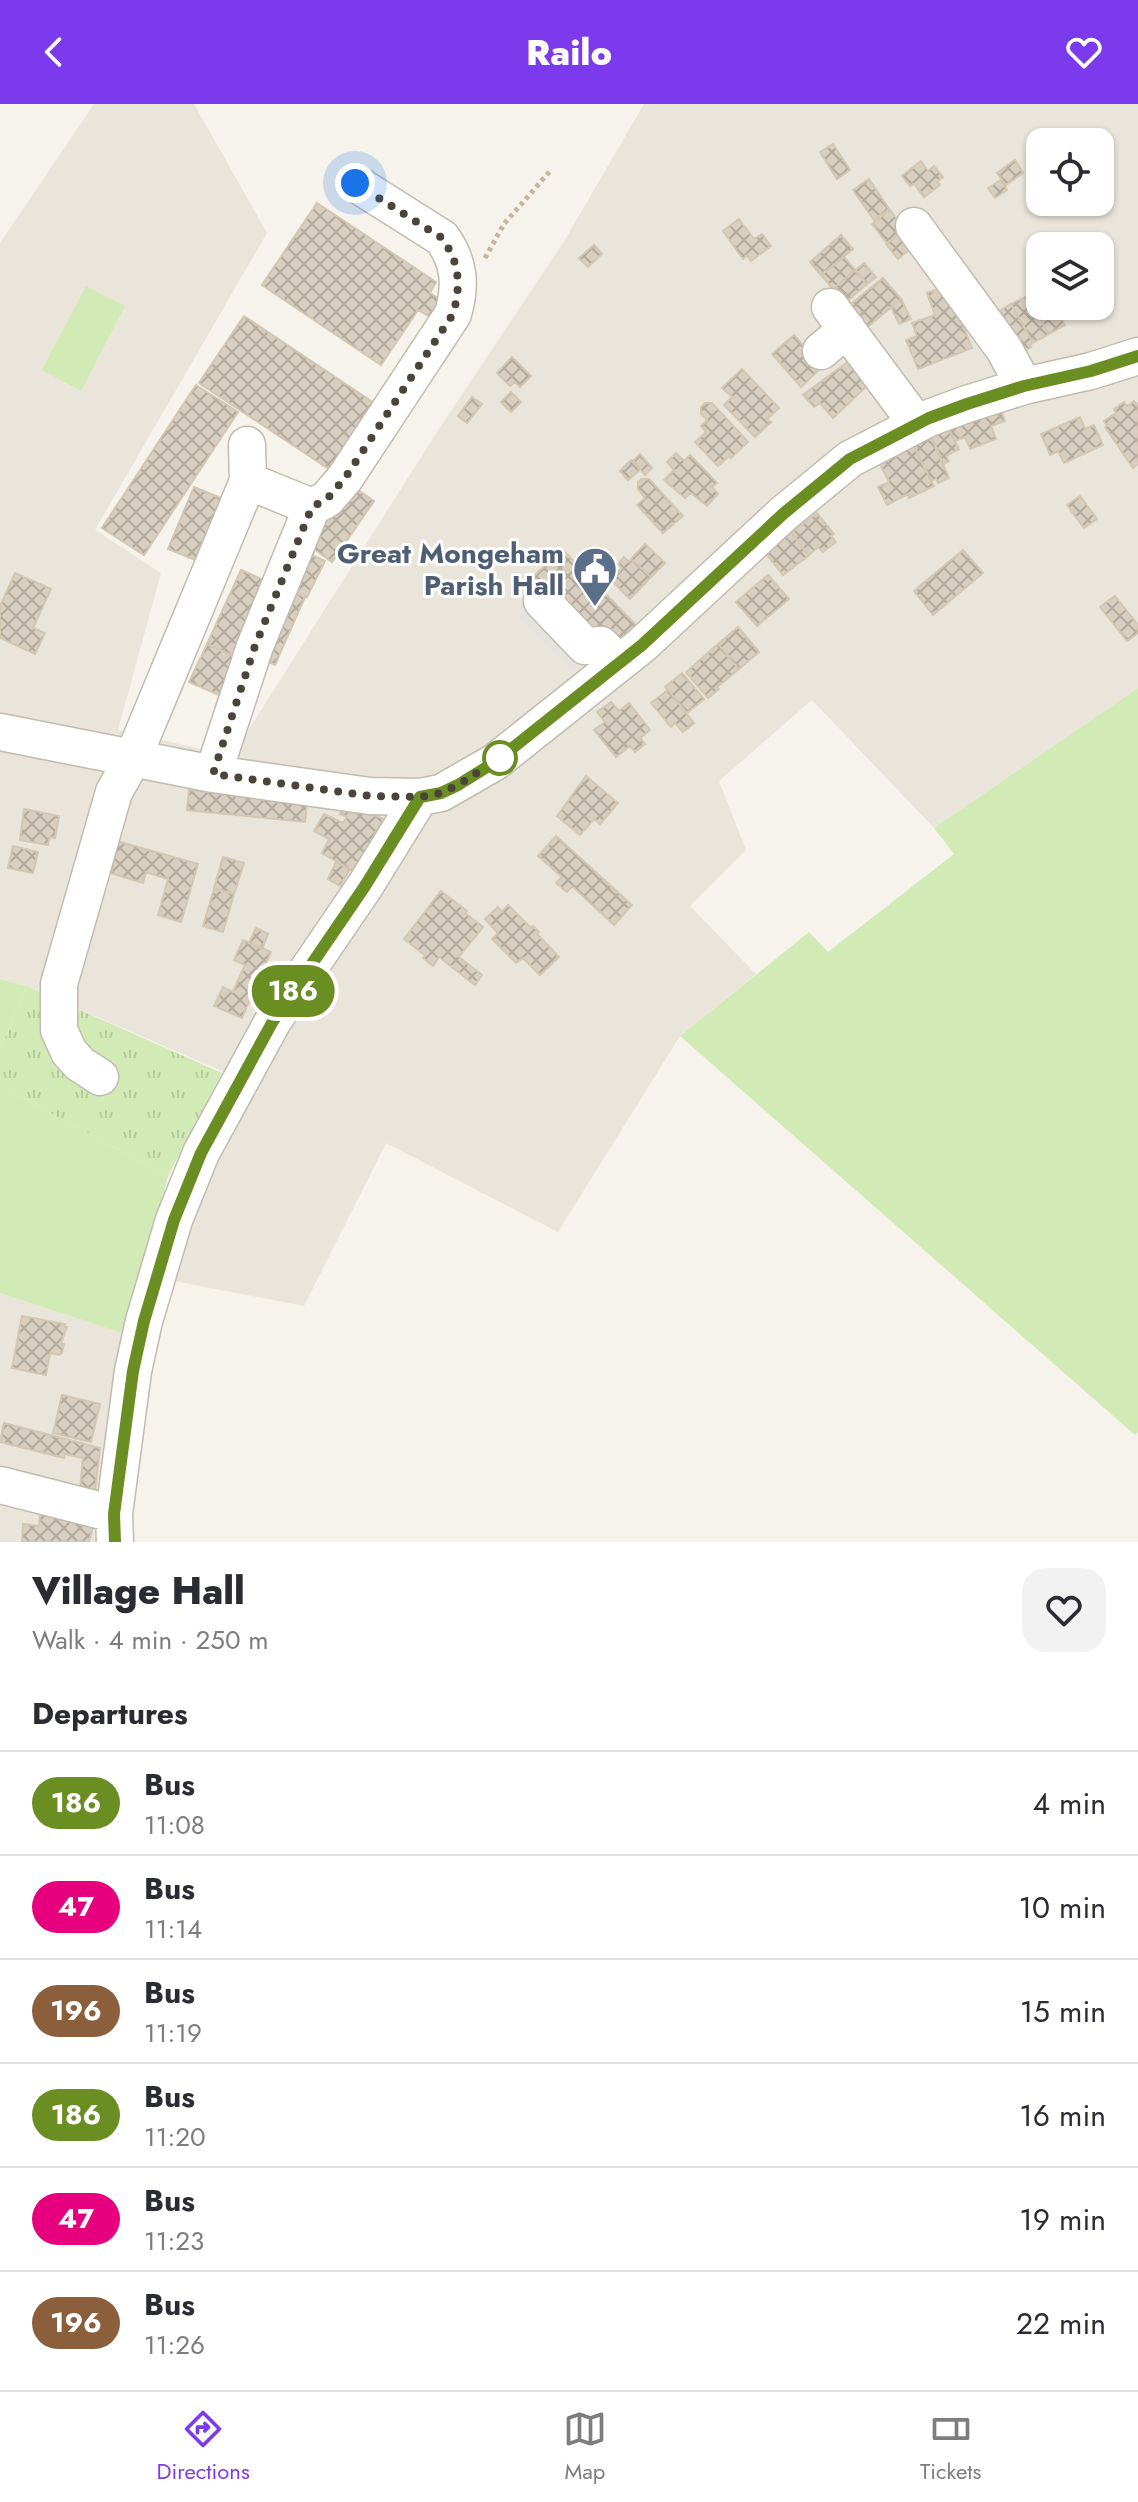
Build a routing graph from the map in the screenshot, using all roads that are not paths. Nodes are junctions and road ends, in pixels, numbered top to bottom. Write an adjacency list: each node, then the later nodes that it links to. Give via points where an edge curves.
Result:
1 (355, 183): 10 (street, via 442,238 458,272 459,292 453,314 345,478)
2 (914, 226): 6 (street, via 1004,349)
3 (833, 329): 7 (street)
4 (896, 354): 7 (street)
5 (1138, 356): 6 (street)
6 (1024, 386): 7 (street)
7 (923, 421): 12 (street, via 850,459)
8 (247, 445): 9 (street)
9 (248, 481): 10 (street); 14 (street)
10 (312, 507): 15 (street, via 255,646)
11 (542, 601): 12 (street, via 585,646 601,645)
12 (619, 663): 16 (street, via 495,762 441,793)
13 (0, 732): 14 (street)
14 (133, 758): 15 (street); 17 (street, via 114,792 59,984 59,1030 69,1052)
15 (213, 774): 16 (street, via 370,796)
16 (420, 797): 19 (street, via 273,1021 201,1153 174,1220 144,1321)
17 (100, 1077)
18 (0, 1485): 19 (street)
19 (114, 1528)

